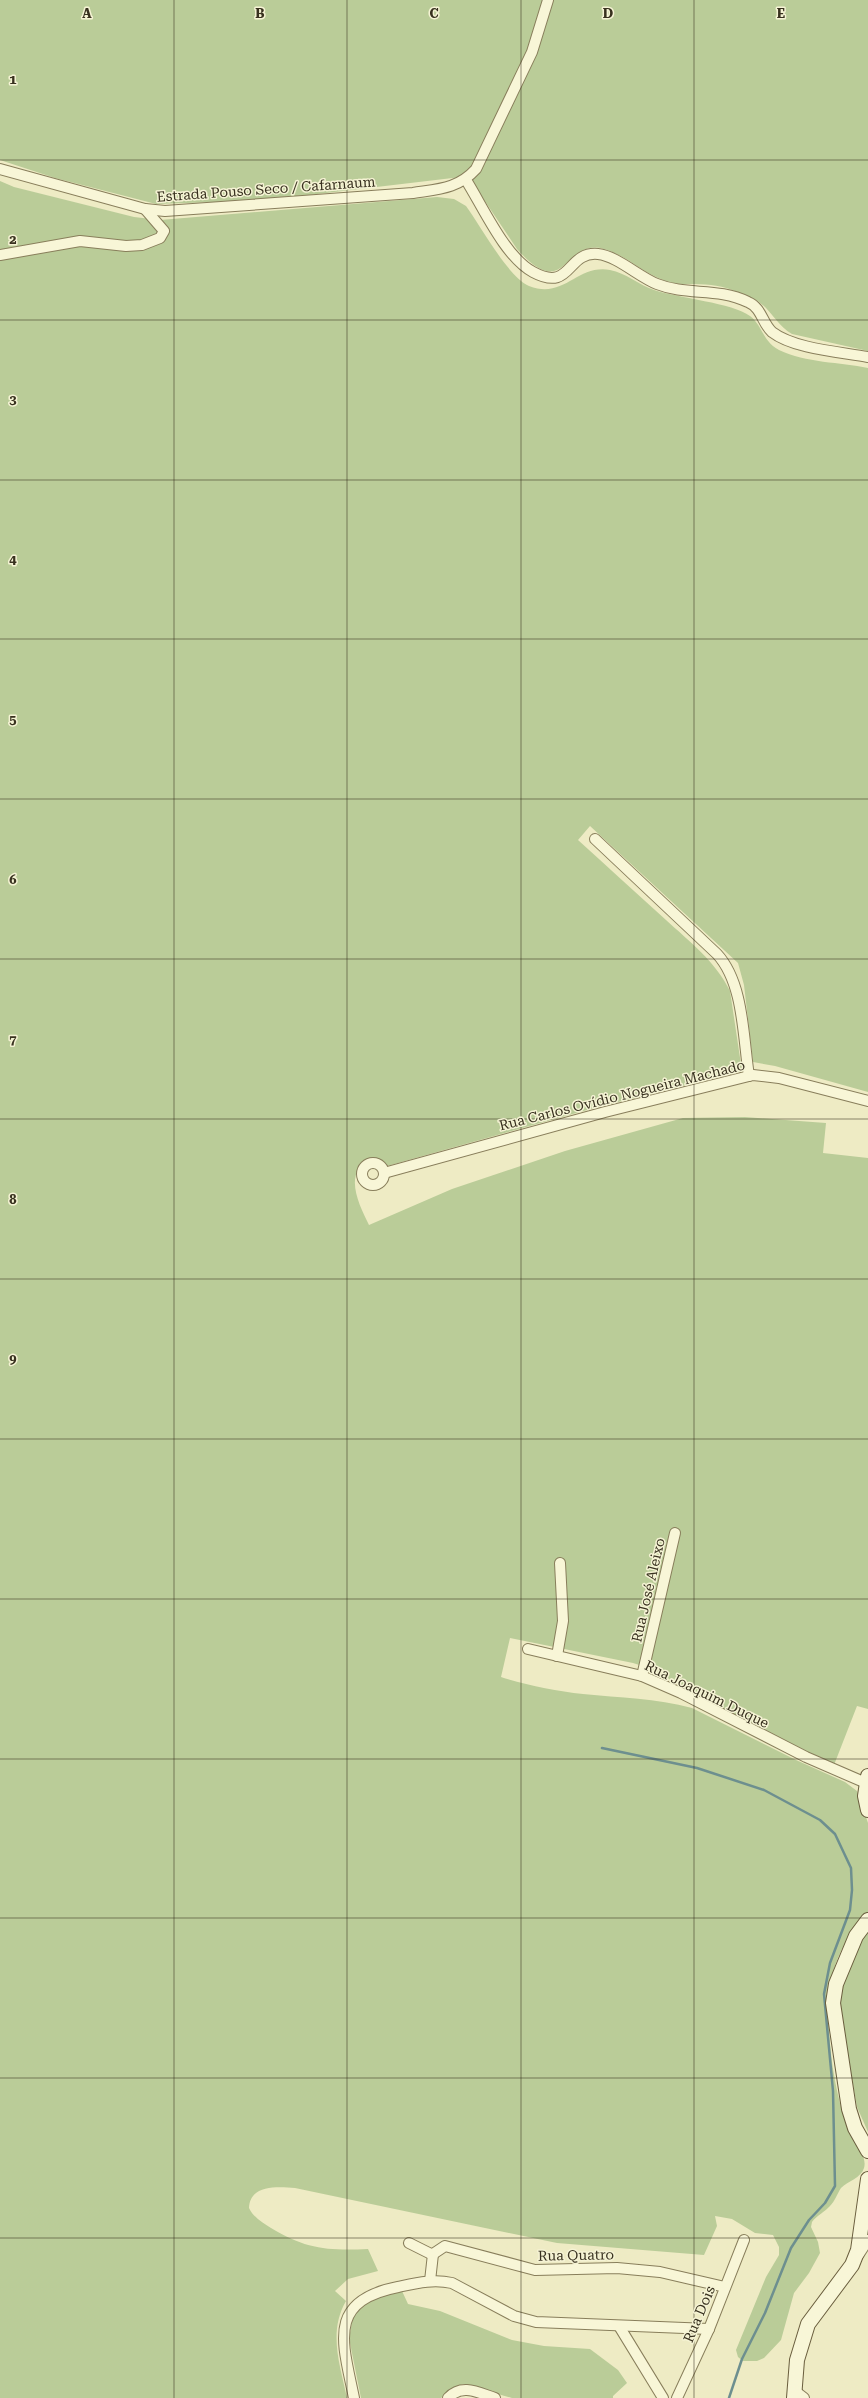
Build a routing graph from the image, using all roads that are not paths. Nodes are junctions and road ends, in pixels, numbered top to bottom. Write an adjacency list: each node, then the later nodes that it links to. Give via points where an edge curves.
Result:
1 (548, 0): 3 (street, via 532,52 476,169)
2 (0, 169): 4 (street, Estrada Pouso Seco / Cafarnaum)
3 (466, 180): 4 (street, Estrada Pouso Seco / Cafarnaum, via 447,188 413,193 165,212); 6 (street, via 510,250 533,272 557,279 586,255 598,254 611,258 658,285 715,291 750,302 760,311 772,331 787,340)
4 (145, 209): 5 (street, via 164,232 160,238 152,242 126,246 80,241)
5 (0, 255)
6 (868, 357)
7 (595, 839): 8 (street, via 727,966 738,999)
8 (749, 1076): 9 (street, Rua Carlos Ovídio Nogueira Machado, via 780,1078); 10 (street, Rua Carlos Ovídio Nogueira Machado, via 598,1114)
9 (868, 1101)
10 (384, 1173)
11 (675, 1533): 15 (street, Rua José Aleixo)
12 (560, 1563): 14 (street, via 563,1621)
13 (528, 1649): 14 (street, Rua Joaquim Duque)
14 (557, 1656): 15 (street, Rua Joaquim Duque)
15 (642, 1676): 16 (street, Rua Joaquim Duque, via 681,1693 799,1754)
16 (867, 1780): 17 (street, via 865,1796)
17 (868, 1810)
18 (868, 1920): 19 (street, via 856,1936 836,1984 832,2003 849,2109 855,2128)
19 (868, 2151)
20 (868, 2179): 25 (street)
21 (744, 2240): 27 (street, Rua Dois)
22 (868, 2240): 25 (street)
23 (409, 2243): 24 (street)
24 (433, 2255): 26 (street); 27 (street, Rua Quatro, via 444,2246 535,2270 617,2268 660,2272)
25 (855, 2259): 30 (street, via 808,2324 800,2346)
26 (430, 2281): 28 (street, via 452,2283 525,2320 550,2324); 31 (street, via 374,2293 352,2310 345,2325 343,2344)
27 (725, 2287): 29 (street, Rua Dois)
28 (619, 2326): 29 (street); 34 (street)
29 (709, 2329): 35 (street, Rua Dois)
30 (798, 2396)
31 (354, 2398)
32 (448, 2398): 33 (street, via 458,2390 466,2389)
33 (495, 2398)
34 (663, 2398)
35 (677, 2398)

